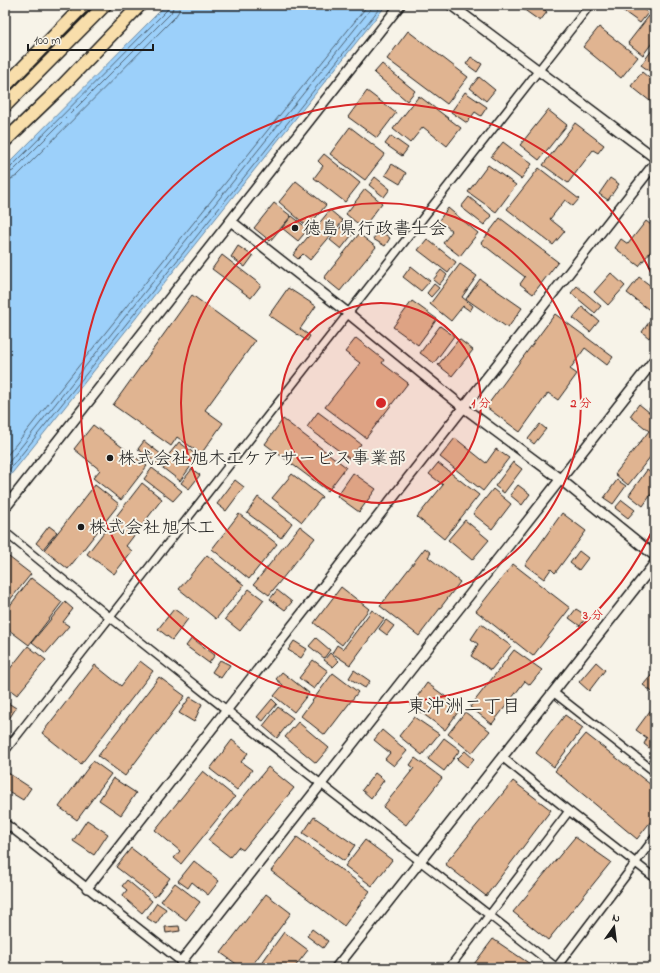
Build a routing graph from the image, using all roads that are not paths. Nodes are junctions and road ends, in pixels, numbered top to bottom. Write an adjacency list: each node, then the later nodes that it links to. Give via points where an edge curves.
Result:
1 (84, 5): 8 (highway)
2 (105, 5): 9 (highway)
3 (140, 5): 10 (highway)
4 (401, 5): 13 (street); 18 (street)
5 (451, 5): 7 (street)
6 (590, 5): 7 (street)
7 (538, 70): 11 (street); 14 (street)
8 (5, 86)
9 (5, 106)
10 (5, 141)
11 (655, 158)
12 (655, 163): 16 (street)
13 (232, 222): 14 (street); 18 (street)
14 (349, 314): 16 (street); 22 (street)
15 (655, 359): 17 (street)
16 (463, 407): 17 (street); 24 (street)
17 (560, 479): 20 (street); 28 (street)
18 (5, 509)
19 (5, 532): 22 (street)
20 (655, 556)
21 (655, 563): 23 (street)
22 (110, 618): 24 (street); 25 (street)
23 (553, 692): 26 (street); 27 (street)
24 (226, 710): 28 (street); 35 (street)
25 (5, 751)
26 (502, 756): 29 (street); 32 (street)
27 (655, 772)
28 (320, 784): 32 (street); 37 (street)
29 (569, 811): 33 (street); 36 (street)
30 (5, 823): 35 (street)
31 (655, 837): 33 (street)
32 (420, 862): 36 (street); 39 (street)
33 (636, 863): 34 (street); 41 (street)
34 (655, 878)
35 (87, 888): 37 (street)
36 (490, 916): 40 (street); 41 (street)
37 (181, 962): 38 (street)
38 (189, 968)
39 (337, 968)
40 (449, 968)
41 (557, 968)

